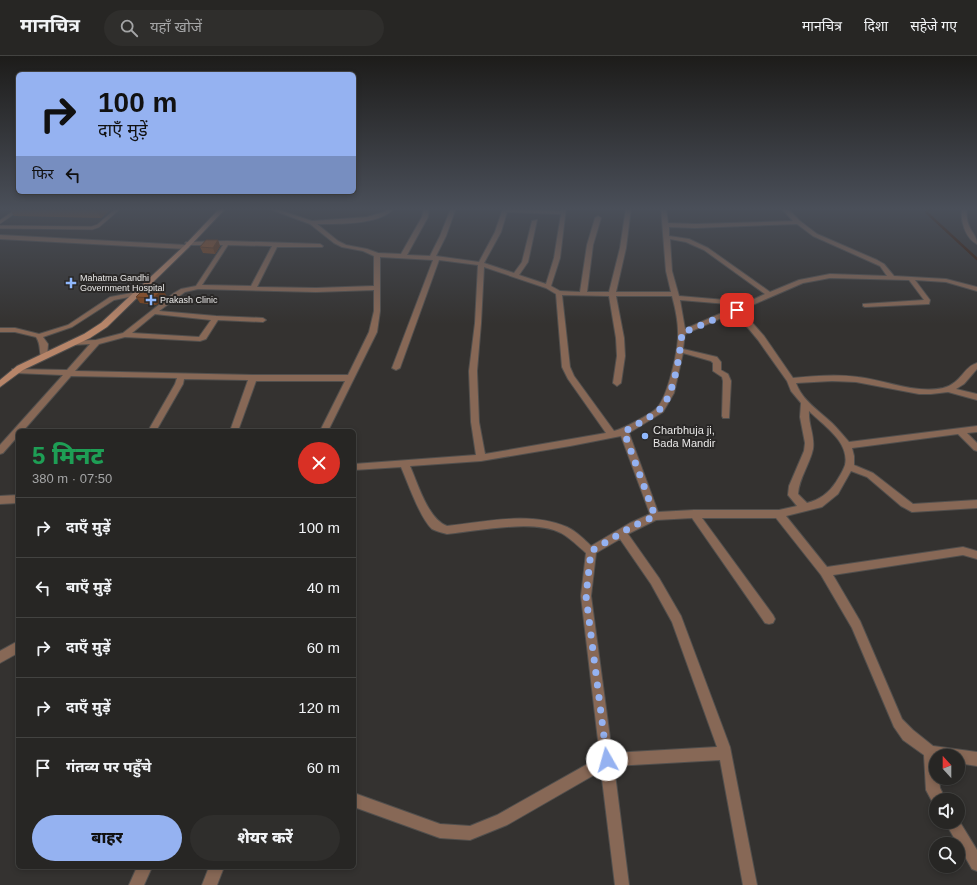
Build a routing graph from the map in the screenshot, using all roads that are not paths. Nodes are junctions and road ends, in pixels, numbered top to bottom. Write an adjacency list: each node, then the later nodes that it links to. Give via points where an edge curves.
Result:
1 (185, 247): 28 (street)
2 (224, 247): 22 (street)
3 (274, 247): 25 (street)
4 (348, 247): 15 (street)
5 (409, 247): 16 (street)
6 (439, 247): 17 (street)
7 (490, 247): 18 (street)
8 (528, 247): 19 (street, via 524,262)
9 (560, 247): 23 (street)
10 (590, 247): 29 (street)
11 (623, 247): 30 (street)
12 (667, 247): 32 (street, via 669,271)
13 (701, 247): 31 (street)
14 (842, 247): 20 (street, via 882,265)
15 (377, 255): 16 (street); 24 (street)
16 (403, 257): 17 (street)
17 (434, 258): 18 (street); 48 (street)
18 (481, 264): 19 (street); 73 (street, via 473,371 475,422)
19 (515, 276): 23 (street)
20 (892, 278): 21 (street); 31 (street, via 815,278)
21 (911, 279): 26 (street, via 944,280); 34 (street, via 927,303)
22 (198, 287): 25 (street); 36 (street, via 183,290)
23 (548, 287): 27 (street)
24 (377, 288): 25 (street); 53 (street, via 377,312 373,332)
25 (253, 289)
26 (977, 289)
27 (559, 293): 29 (street); 69 (street, via 566,366 571,377)
28 (137, 294): 42 (street, via 112,298 70,326); 44 (street, via 104,325)
29 (583, 294): 30 (street)
30 (612, 294): 32 (street); 55 (street, via 620,338 621,356)
31 (769, 294): 33 (street)
32 (676, 296): 33 (street); 40 (street)
33 (749, 304): 35 (street)
34 (865, 305)
35 (737, 310): 40 (street); 54 (street, via 761,338)
36 (153, 312): 37 (street); 41 (street)
37 (216, 318): 38 (street); 41 (street, via 200,340)
38 (263, 320)
39 (0, 330): 42 (street, via 15,330)
40 (682, 333): 45 (street)
41 (125, 335): 43 (street)
42 (40, 336): 46 (street, via 44,344)
43 (96, 342): 44 (street); 50 (street)
44 (72, 343): 46 (street)
45 (680, 350): 60 (street, via 717,362 717,371 725,376 727,381); 67 (street, via 670,393 660,410)
46 (44, 355): 49 (street)
47 (977, 365): 57 (street, via 957,386)
48 (396, 368)
49 (15, 371): 50 (street); 56 (street)
50 (69, 373): 51 (street); 61 (street)
51 (181, 376): 52 (street); 62 (street)
52 (253, 378): 53 (street); 63 (street)
53 (351, 378): 64 (street)
54 (791, 381): 57 (street, via 839,378 870,381 909,391); 59 (street)
55 (617, 383)
56 (0, 384)
57 (948, 389): 58 (street)
58 (977, 397)
59 (805, 403): 70 (street); 80 (street, via 804,417 809,443 794,486 794,495)
60 (726, 416)
61 (20, 429)
62 (153, 429)
63 (235, 429)
64 (325, 429)
65 (977, 429): 66 (street)
66 (960, 431): 70 (street); 71 (street)
67 (624, 432): 69 (street); 83 (street)
68 (16, 433): 72 (street)
69 (612, 434): 73 (street)
70 (847, 445): 76 (street)
71 (977, 448)
72 (0, 451)
73 (481, 458): 74 (street)
74 (404, 463): 75 (street); 85 (street, via 425,511 436,526 446,530 522,523 545,524 565,531)
75 (356, 467)
76 (849, 467): 79 (street, via 870,475 912,508); 80 (street, via 835,491 819,504)
77 (0, 500): 78 (street)
78 (16, 500)
79 (977, 504)
80 (806, 508): 82 (street)
81 (694, 514): 82 (street); 83 (street); 88 (street)
82 (779, 514): 87 (street)
83 (655, 516): 84 (street)
84 (620, 533): 85 (street); 92 (street, via 655,581 677,620)
85 (591, 551): 95 (street, via 586,596)
86 (976, 552): 87 (street, via 963,551)
87 (825, 572): 91 (street, via 856,625 898,723 908,735)
88 (769, 619)
89 (16, 648): 90 (street)
90 (0, 657)
91 (929, 751)
92 (725, 753): 95 (street); 104 (street)
93 (965, 757): 94 (street)
94 (977, 759)
95 (607, 760): 96 (street, via 502,820 470,833 440,831); 103 (street)
96 (356, 801)
97 (956, 829): 98 (street)
98 (977, 864)
99 (144, 869): 101 (street)
100 (216, 869): 102 (street)
101 (136, 885)
102 (210, 885)
103 (622, 885)
104 (750, 885)

